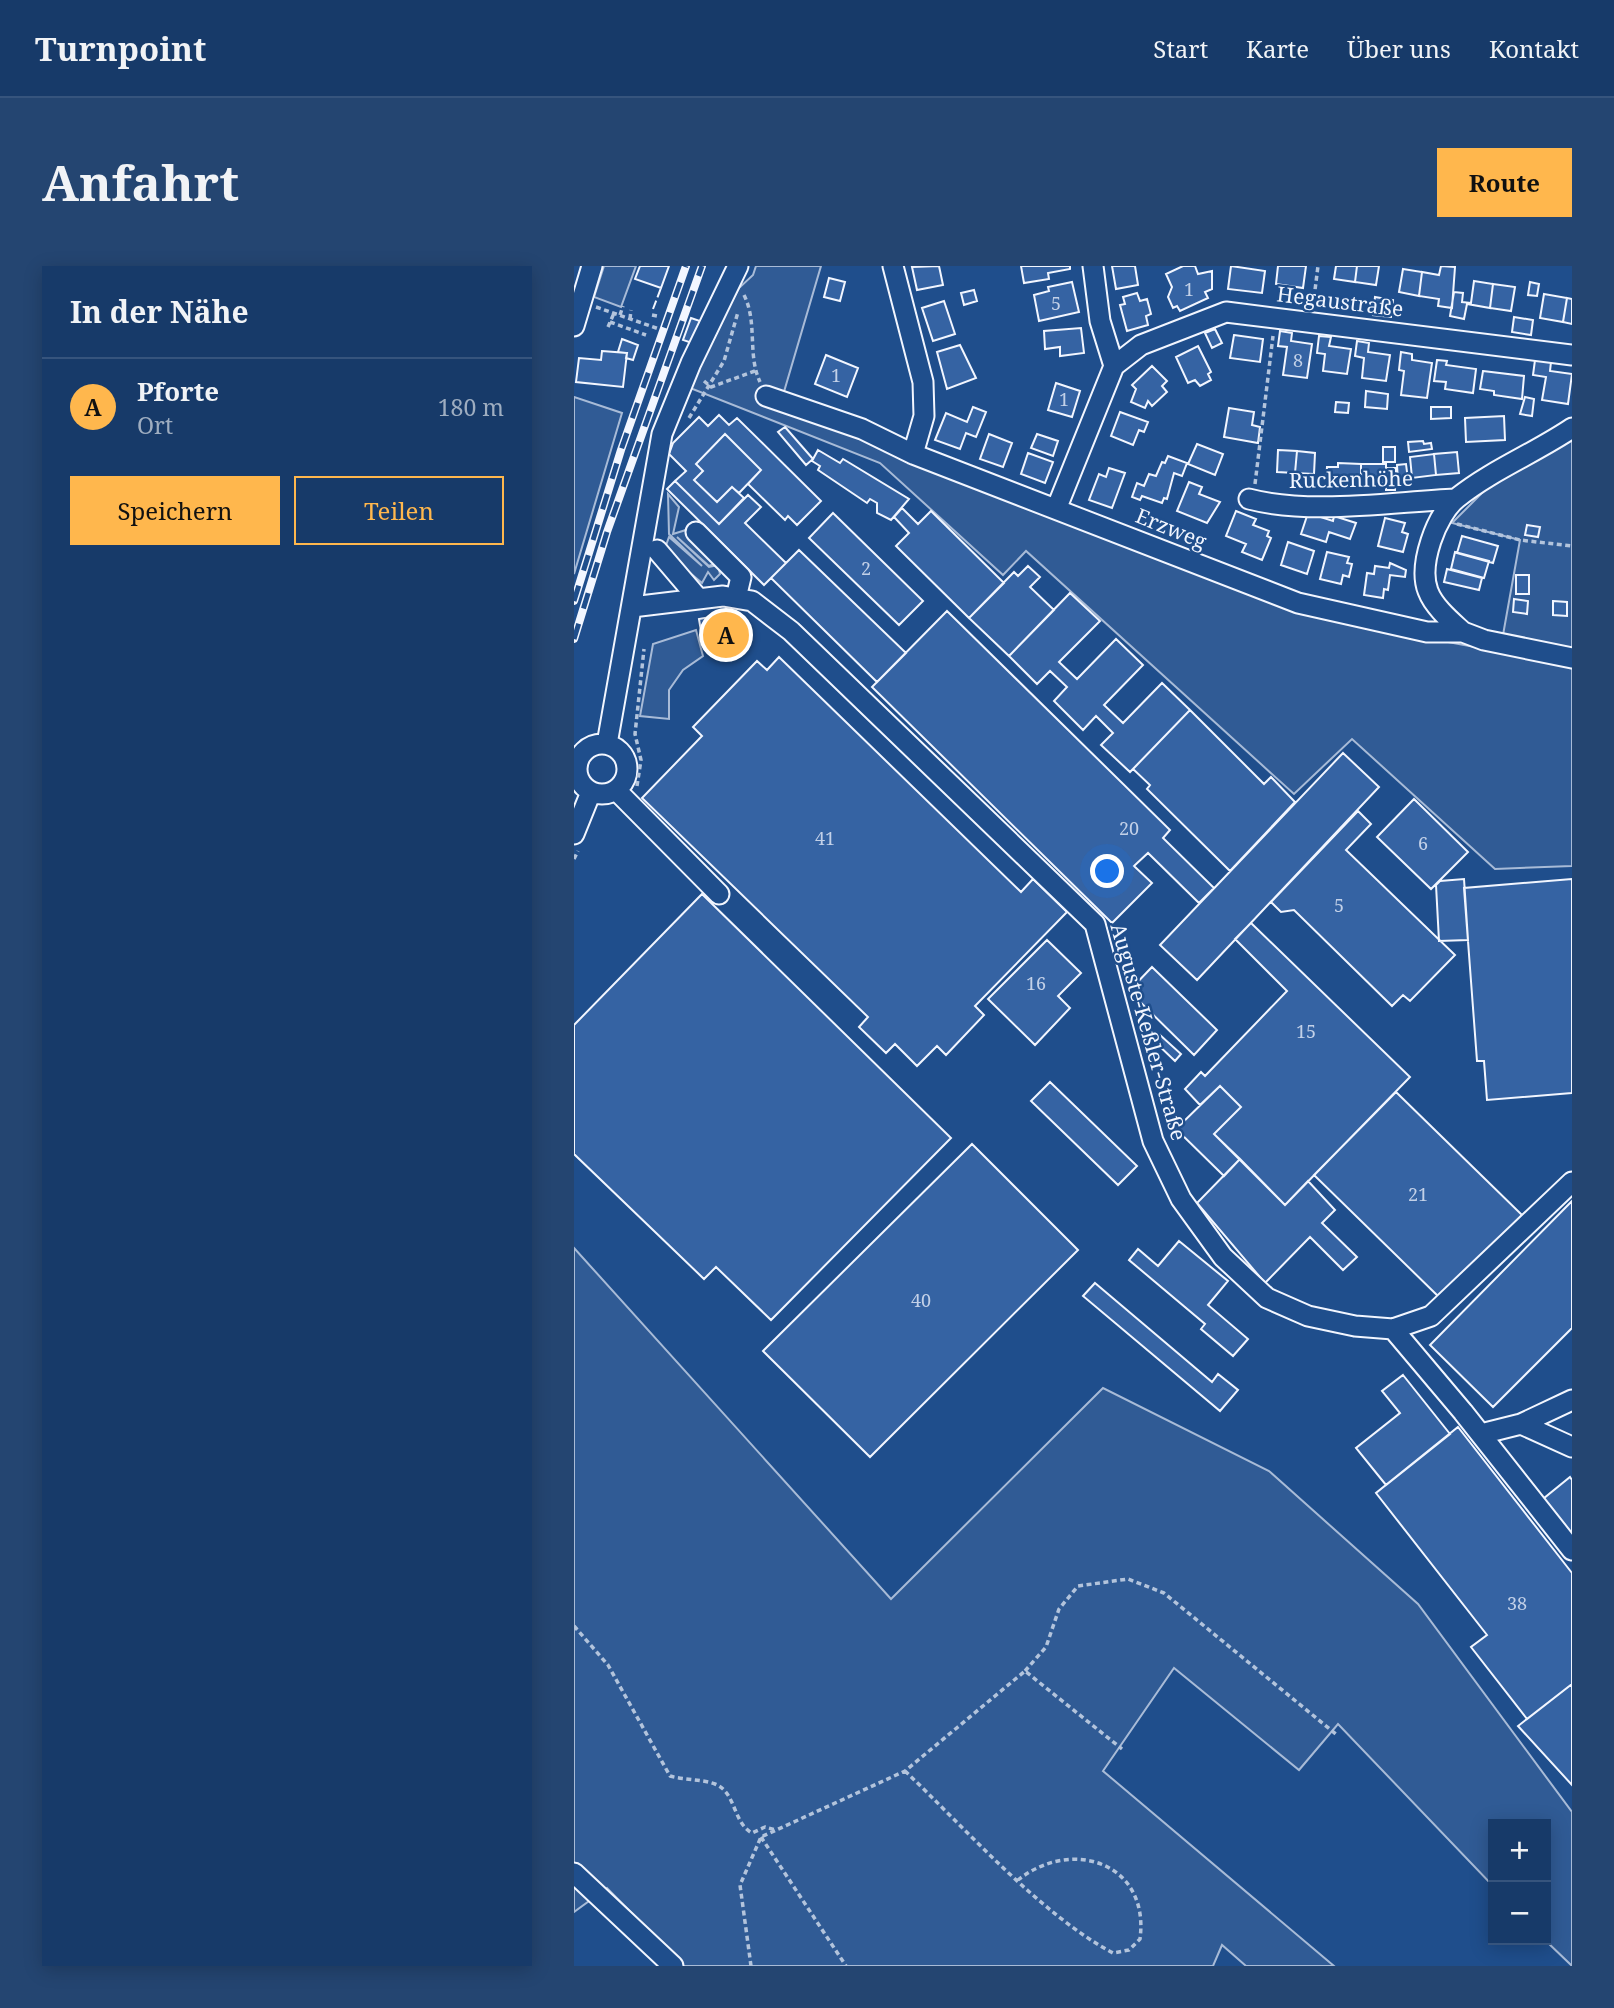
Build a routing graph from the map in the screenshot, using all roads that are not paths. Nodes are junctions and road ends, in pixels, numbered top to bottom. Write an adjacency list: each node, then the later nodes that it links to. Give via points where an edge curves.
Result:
1 (592, 266): 5 (street)
2 (738, 266): 18 (street, via 662,434)
3 (893, 266): 10 (street, via 923,382 924,416)
4 (1093, 266): 7 (street, via 1100,321)
5 (574, 326)
6 (1572, 355): 7 (street, Hegaustraße, via 1226,312 1141,345)
7 (1114, 366): 13 (street)
8 (766, 396): 10 (street, Erzweg, via 862,429)
9 (1572, 428): 12 (street)
10 (913, 454): 13 (street, Erzweg)
11 (1248, 499): 12 (street, Ruckenhöhe, via 1328,505)
12 (1455, 499): 19 (street, via 1427,553 1428,590)
13 (1058, 508): 19 (street, Erzweg, via 1298,603 1427,632)
14 (696, 532): 17 (street, via 741,577)
15 (657, 550): 16 (street)
16 (697, 597): 17 (street, Auguste-Keßler-Straße); 18 (street, Auguste-Keßler-Straße)
17 (736, 598): 28 (street, Auguste-Keßler-Straße, via 752,601 791,631 1095,924 1153,1141 1181,1199 1223,1257 1267,1298 1308,1316)
18 (632, 607): 21 (street)
19 (1463, 632): 20 (street, Erzweg)
20 (1572, 658)
21 (607, 744): 22 (street, via 587,747); 23 (street, via 618,748 626,761 626,777)
22 (576, 760): 24 (street, via 577,776)
23 (616, 790): 24 (street); 26 (street)
24 (591, 792): 25 (street)
25 (574, 834)
26 (719, 894)
27 (1572, 1182): 28 (street, Auguste-Keßler-Straße, via 1431,1316)
28 (1393, 1329): 31 (street)
29 (1572, 1400): 30 (street)
30 (1521, 1424): 31 (street); 32 (street)
31 (1481, 1434): 33 (street)
32 (1572, 1447)
33 (1572, 1550)
34 (574, 1873): 35 (street)
35 (673, 1966)

